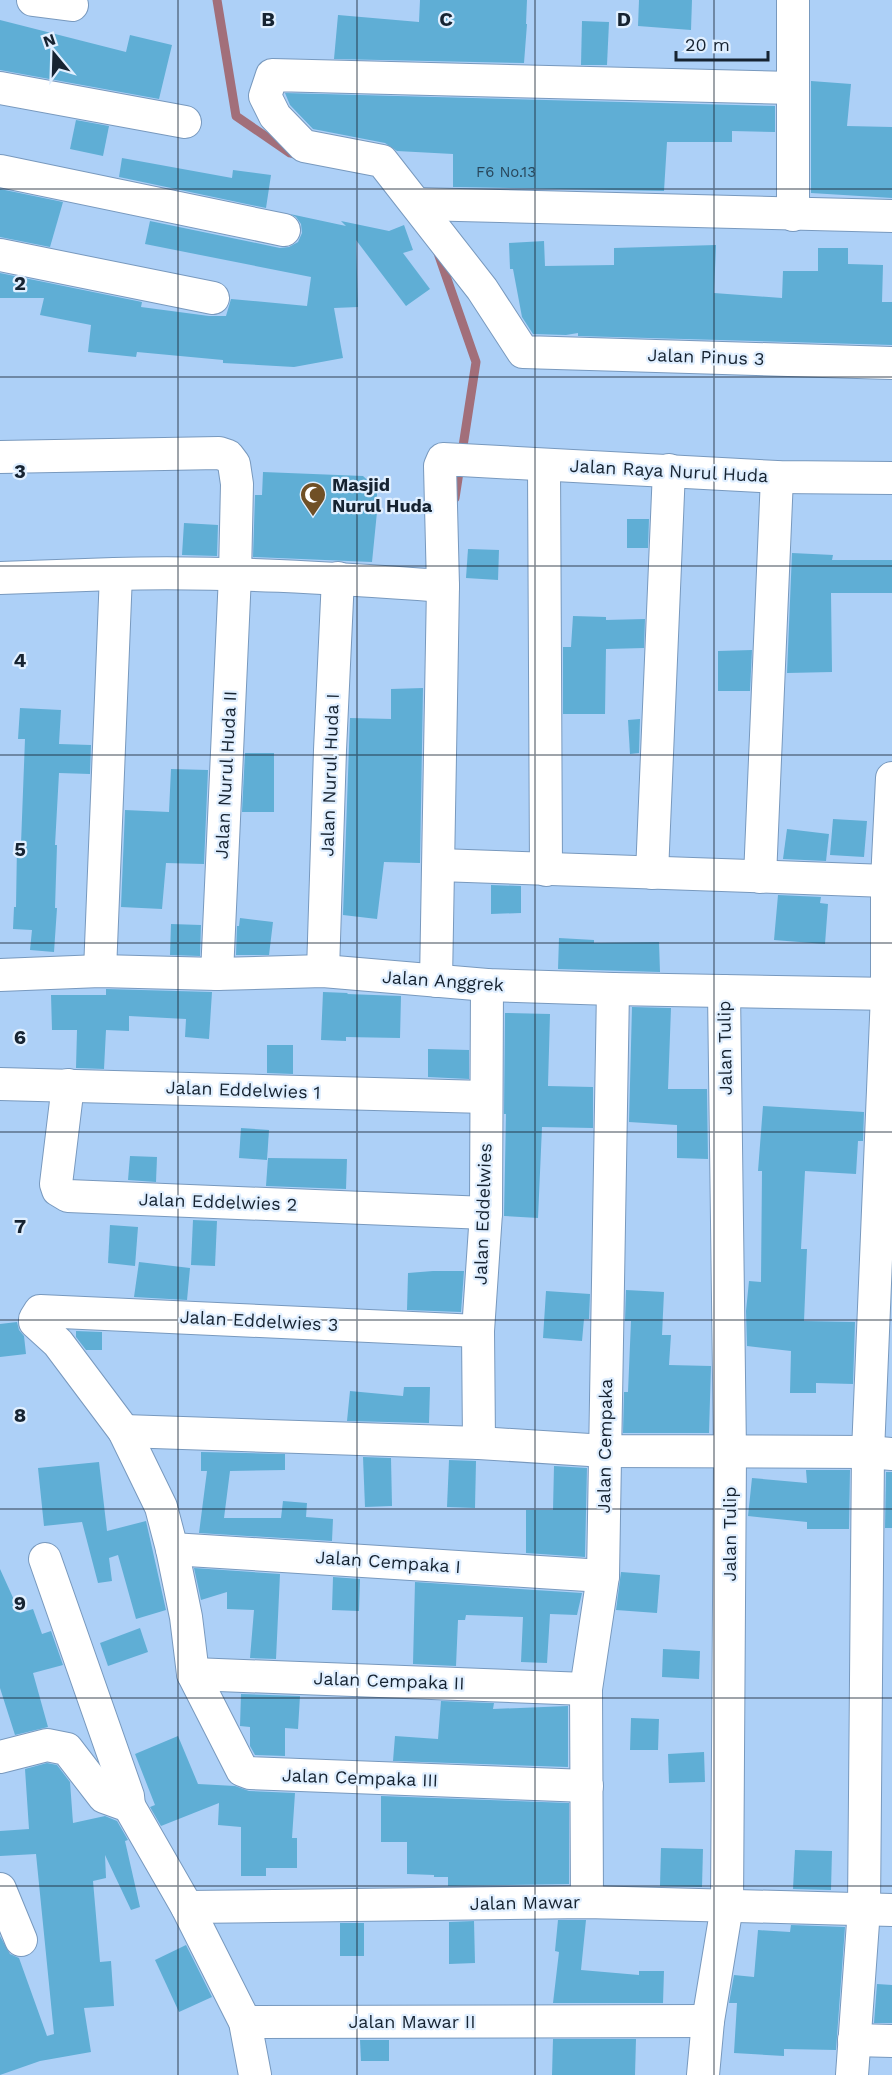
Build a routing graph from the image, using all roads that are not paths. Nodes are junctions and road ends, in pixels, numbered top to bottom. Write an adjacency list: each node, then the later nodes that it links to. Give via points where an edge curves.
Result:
1 (33, 0): 3 (street)
2 (793, 0): 5 (street)
3 (72, 5)
4 (0, 88): 6 (street)
5 (793, 88): 8 (street, via 272,75 265,96 275,117 304,146 382,161); 9 (street)
6 (185, 122)
7 (0, 171): 11 (street)
8 (418, 204): 9 (street); 14 (street, Jalan Pinus 3, via 482,289 521,350)
9 (793, 215): 10 (street)
10 (892, 216)
11 (284, 230)
12 (0, 255): 13 (street)
13 (213, 298)
14 (892, 363)
15 (0, 457): 21 (street, Jalan Nurul Huda II, via 219,453 228,456 234,464 237,484)
16 (544, 465): 17 (street, Jalan Raya Nurul Huda); 24 (street, Jalan Raya Nurul Huda, via 442,460); 27 (street)
17 (669, 470): 18 (street, Jalan Raya Nurul Huda); 28 (street)
18 (777, 477): 19 (street, Jalan Raya Nurul Huda); 29 (street)
19 (892, 478)
20 (116, 574): 21 (street); 22 (street); 31 (street)
21 (235, 576): 23 (street); 33 (street, Jalan Nurul Huda II)
22 (0, 578)
23 (338, 578): 24 (street); 32 (street, Jalan Nurul Huda I)
24 (443, 586): 26 (street)
25 (892, 778): 30 (street)
26 (439, 865): 27 (street); 35 (street)
27 (546, 870): 28 (street)
28 (652, 873): 29 (street)
29 (760, 877): 30 (street)
30 (887, 881): 39 (street)
31 (100, 971): 33 (street, Jalan Anggrek); 34 (street, Jalan Anggrek)
32 (323, 971): 33 (street, Jalan Anggrek); 35 (street, Jalan Anggrek)
33 (217, 974)
34 (0, 975)
35 (436, 981): 36 (street, Jalan Anggrek)
36 (487, 985): 37 (street, Jalan Anggrek); 42 (street, Jalan Eddelwies)
37 (613, 990): 38 (street, Jalan Anggrek); 47 (street, Jalan Cempaka)
38 (724, 991): 39 (street, Jalan Anggrek); 48 (street, Jalan Tulip)
39 (889, 994): 49 (street)
40 (0, 1084): 41 (street, Jalan Eddelwies 1)
41 (68, 1085): 42 (street, Jalan Eddelwies 1); 43 (street, Jalan Eddelwies 2, via 56,1184 68,1196)
42 (485, 1096): 43 (street, Jalan Eddelwies)
43 (486, 1213): 44 (street, Jalan Eddelwies)
44 (478, 1331): 45 (street, Jalan Eddelwies 3, via 40,1311 35,1322 58,1343); 46 (street, Jalan Eddelwies)
45 (123, 1431): 46 (street); 50 (street, via 161,1507)
46 (479, 1443): 47 (street)
47 (605, 1451): 48 (street); 52 (street, Jalan Cempaka)
48 (730, 1453): 49 (street); 60 (street, Jalan Tulip)
49 (880, 1453): 62 (street)
50 (172, 1549): 52 (street, Jalan Cempaka I); 53 (street)
51 (45, 1558): 57 (street, via 125,1788)
52 (603, 1576): 54 (street, Jalan Cempaka)
53 (193, 1674): 54 (street, Jalan Cempaka II); 56 (street, Jalan Cempaka III, via 245,1772)
54 (586, 1689): 56 (street, Jalan Cempaka)
55 (0, 1757): 57 (street, via 47,1744 67,1749 99,1792)
56 (587, 1786): 59 (street, Jalan Cempaka)
57 (119, 1802): 61 (street)
58 (0, 1889): 63 (street)
59 (587, 1902): 60 (street, Jalan Mawar); 61 (street, Jalan Mawar)
60 (726, 1906): 62 (street, Jalan Mawar); 64 (street, Jalan Tulip)
61 (187, 1907): 65 (street)
62 (878, 1910): 66 (street)
63 (21, 1940)
64 (708, 2021): 65 (street, Jalan Mawar II); 69 (street, Jalan Tulip)
65 (245, 2022): 68 (street)
66 (854, 2040): 67 (street); 70 (street)
67 (892, 2041)
68 (255, 2075)
69 (703, 2075)
70 (852, 2075)

